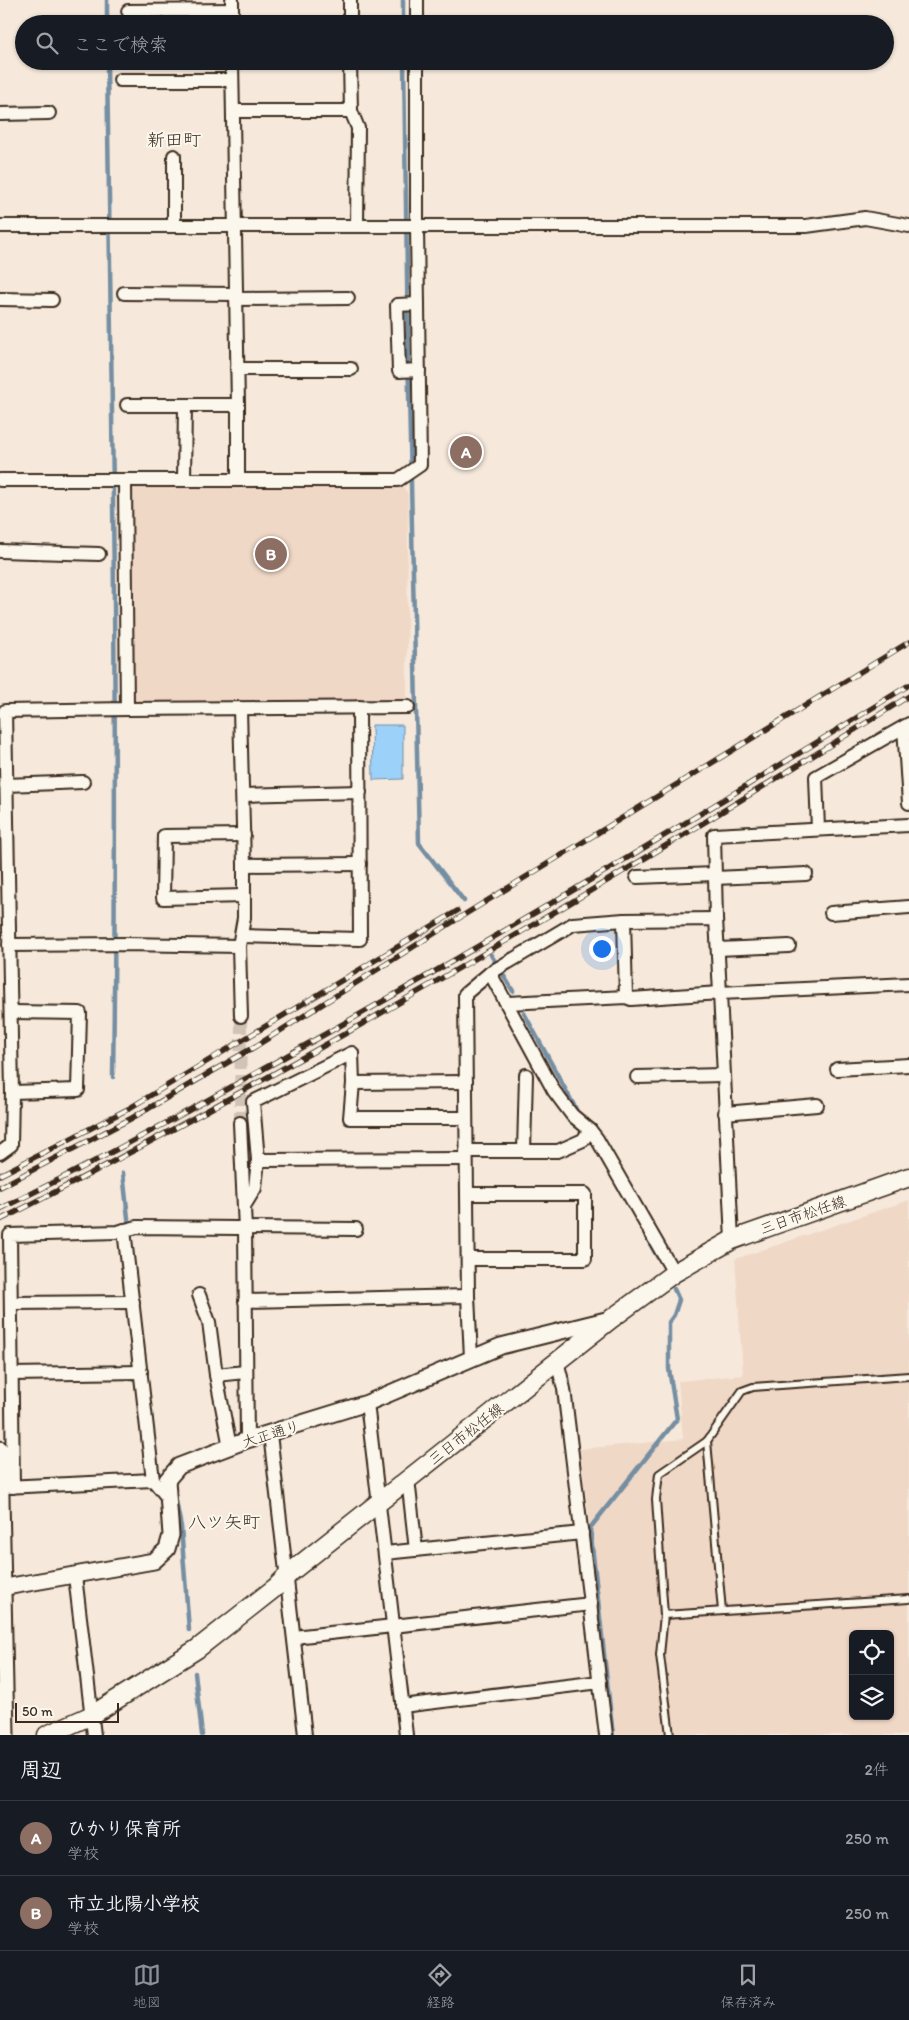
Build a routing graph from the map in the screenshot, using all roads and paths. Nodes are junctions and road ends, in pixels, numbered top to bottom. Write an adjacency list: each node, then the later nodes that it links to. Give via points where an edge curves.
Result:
1 (350, 0): 5 (street)
2 (417, 0): 6 (street)
3 (232, 5): 4 (street)
4 (128, 11)
5 (350, 15)
6 (417, 15)
7 (232, 70): 11 (street)
8 (350, 70): 13 (street)
9 (417, 70): 21 (street)
10 (120, 80): 11 (street)
11 (232, 80): 12 (street)
12 (234, 111): 13 (street); 19 (street)
13 (351, 111): 20 (street, via 358,128)
14 (49, 113): 15 (street)
15 (0, 114)
16 (174, 156): 18 (street)
17 (0, 226): 18 (street)
18 (174, 226): 19 (street)
19 (235, 226): 20 (street); 24 (street)
20 (357, 226): 21 (street)
21 (410, 226): 22 (street, via 806,226 865,218); 28 (street)
22 (909, 226)
23 (124, 293): 24 (street)
24 (236, 297): 25 (street); 29 (street)
25 (348, 298)
26 (0, 299): 27 (street)
27 (52, 300)
28 (418, 304): 31 (street); 31 (street, via 397,306 399,371)
29 (237, 369): 30 (street); 34 (street)
30 (351, 369)
31 (419, 370): 38 (street, via 420,466 398,480)
32 (127, 405): 33 (street)
33 (185, 405): 34 (street); 37 (street)
34 (238, 405): 38 (street)
35 (0, 480): 36 (street)
36 (117, 480): 37 (street); 43 (street)
37 (184, 480): 38 (street)
38 (238, 480)
39 (0, 551): 40 (street)
40 (99, 554)
41 (359, 707): 42 (street); 44 (street); 48 (street)
42 (408, 707)
43 (119, 709): 44 (street); 47 (street, via 5,711)
44 (240, 709): 49 (street)
45 (907, 726): 50 (street); 52 (street, via 816,777)
46 (83, 782): 47 (street)
47 (6, 785): 65 (street)
48 (360, 792): 49 (street); 54 (street)
49 (243, 795): 53 (street)
50 (909, 803)
51 (909, 825): 52 (street)
52 (818, 829): 58 (street, via 714,835)
53 (244, 835): 55 (street); 59 (street, via 164,836 163,898)
54 (360, 864): 55 (street); 64 (street, via 360,939)
55 (244, 865): 59 (street)
56 (806, 874): 58 (street)
57 (637, 876): 58 (street)
58 (715, 876): 62 (street)
59 (244, 896): 64 (street)
60 (909, 907): 61 (street)
61 (831, 913)
62 (716, 919): 63 (street); 67 (street)
63 (624, 920): 68 (street, via 573,924); 71 (street)
64 (240, 941): 65 (street); 74 (street)
65 (8, 945): 73 (street)
66 (789, 946): 67 (street)
67 (718, 949): 70 (street)
68 (490, 973): 72 (street); 81 (street, via 465,994)
69 (909, 984): 70 (street)
70 (720, 993): 71 (street); 79 (street)
71 (626, 997): 72 (street)
72 (508, 1003): 88 (street, via 554,1091 572,1115)
73 (12, 1012): 75 (street); 83 (street, via 80,1013 78,1090)
74 (242, 1016)
75 (6, 1059): 83 (street)
76 (909, 1065): 77 (street)
77 (837, 1069)
78 (526, 1074): 90 (street)
79 (724, 1075): 80 (street); 85 (street)
80 (637, 1077)
81 (466, 1082): 82 (street); 86 (street)
82 (353, 1083): 86 (street, via 350,1118); 93 (street, via 352,1053 254,1102)
83 (12, 1092): 89 (street)
84 (817, 1105): 85 (street)
85 (725, 1112): 101 (street)
86 (466, 1118): 92 (street)
87 (240, 1123): 96 (street)
88 (590, 1130): 90 (street, via 583,1140 558,1151); 103 (street)
89 (6, 1134): 91 (street, via 11,1145)
90 (524, 1151): 92 (street)
91 (0, 1153)
92 (466, 1155): 93 (street); 95 (street)
93 (258, 1160): 96 (street, via 255,1188)
94 (909, 1177): 101 (main road, 三日市松任線)
95 (467, 1194): 102 (street); 102 (street, via 585,1194 585,1260)
96 (244, 1206): 98 (street)
97 (128, 1229): 98 (street); 100 (street, via 10,1235); 107 (street)
98 (245, 1229): 99 (street); 106 (street)
99 (356, 1229)
100 (5, 1239): 108 (street)
101 (732, 1240): 103 (main road, 三日市松任線)
102 (468, 1260): 105 (street)
103 (674, 1273): 109 (main road, 三日市松任線)
104 (199, 1295): 116 (street, via 209,1322)
105 (468, 1296): 106 (street); 111 (street)
106 (245, 1301): 114 (street)
107 (133, 1302): 108 (street); 113 (street)
108 (11, 1303): 110 (street)
109 (611, 1318): 111 (street, 大正通り, via 501,1346); 112 (main road, 三日市松任線)
110 (6, 1344): 115 (street)
111 (471, 1358): 118 (street, 大正通り)
112 (557, 1361): 124 (main road, 三日市松任線); 129 (street, via 564,1389)
113 (141, 1372): 115 (street); 125 (street)
114 (245, 1372): 116 (street); 120 (street)
115 (12, 1374): 126 (street)
116 (216, 1375): 122 (street)
117 (909, 1376): 121 (lane, via 753,1387 742,1391)
118 (366, 1403): 119 (street, 大正通り); 128 (street)
119 (270, 1434): 120 (street, 大正通り); 133 (street)
120 (247, 1440): 122 (street, 大正通り)
121 (707, 1441): 137 (lane); 138 (lane, via 659,1474 656,1499)
122 (230, 1446): 127 (street, 大正通り, via 179,1466 167,1480)
123 (0, 1450): 126 (street)
124 (408, 1479): 128 (main road, 三日市松任線); 130 (street)
125 (153, 1480): 126 (street); 127 (street)
126 (5, 1487): 134 (street)
127 (168, 1498): 132 (street, 大正通り, via 171,1535 167,1549 154,1561)
128 (379, 1502): 131 (street); 133 (main road, 三日市松任線)
129 (582, 1533): 130 (street); 136 (street)
130 (416, 1550): 131 (street)
131 (385, 1553): 139 (street)
132 (75, 1576): 134 (street, 大正通り); 144 (street)
133 (287, 1576): 140 (street); 144 (main road, 三日市松任線, via 197,1649)
134 (2, 1588): 143 (street)
135 (909, 1599): 137 (lane)
136 (591, 1604): 139 (street); 141 (street)
137 (722, 1611): 138 (lane)
138 (664, 1615): 151 (lane, via 660,1655)
139 (394, 1626): 140 (street); 142 (street)
140 (294, 1637): 148 (street)
141 (600, 1682): 142 (street); 150 (street)
142 (402, 1706): 149 (street)
143 (3, 1709): 145 (street)
144 (92, 1714): 146 (main road, 三日市松任線); 147 (street)
145 (6, 1735)
146 (47, 1735)
147 (94, 1735)
148 (305, 1735)
149 (406, 1735)
150 (606, 1735)
151 (670, 1735)

